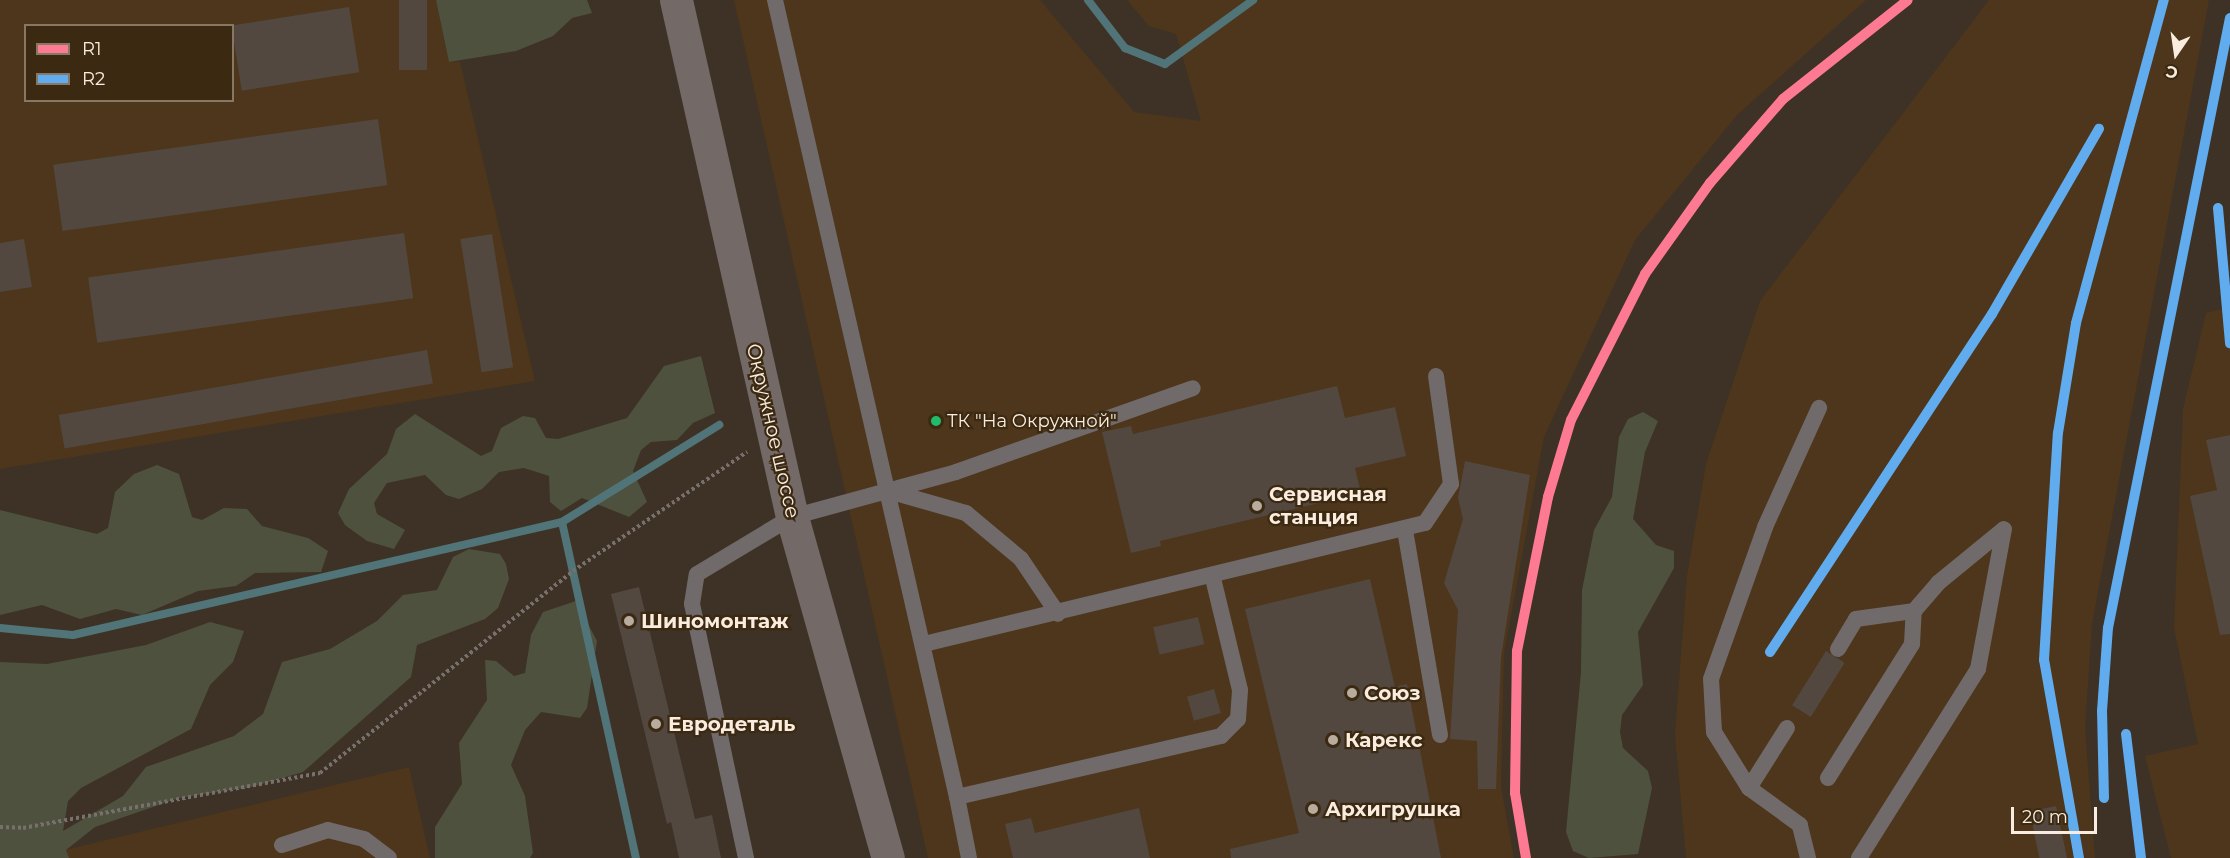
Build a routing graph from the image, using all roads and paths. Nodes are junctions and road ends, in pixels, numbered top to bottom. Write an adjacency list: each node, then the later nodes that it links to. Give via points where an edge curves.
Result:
1 (676, 0): 6 (main road, Окружное шоссе)
2 (775, 0): 7 (lane)
3 (1436, 376): 9 (lane, via 1451,484 1425,523)
4 (1193, 388): 7 (lane, via 956,472)
5 (1819, 408): 18 (lane, via 1765,527 1712,679 1714,732)
6 (772, 426): 8 (main road, Окружное шоссе); 20 (path, via 735,465 573,571 320,773 23,828)
7 (884, 490): 8 (lane); 12 (lane, via 966,513 1021,559); 13 (lane)
8 (792, 517): 23 (lane, via 697,574 691,587); 24 (main road, Окружное шоссе)
9 (1406, 530): 10 (lane); 16 (lane)
10 (1213, 578): 12 (lane); 19 (lane, via 1240,690 1238,719 1221,736)
11 (1914, 611): 14 (lane, via 1856,619); 17 (lane, via 1912,644); 27 (lane, via 1938,583 2004,529 1978,669)
12 (1058, 614): 13 (lane)
13 (924, 644): 19 (lane)
14 (1838, 649)
15 (1787, 728): 18 (lane)
16 (1440, 735)
17 (1828, 778)
18 (1749, 788): 26 (lane, via 1800,825)
19 (957, 797): 25 (lane)
20 (0, 827)
21 (282, 845): 22 (lane, via 328,830 364,839)
22 (389, 858)
23 (747, 858)
24 (888, 858)
25 (969, 858)
26 (1808, 858)
27 (1859, 858)

